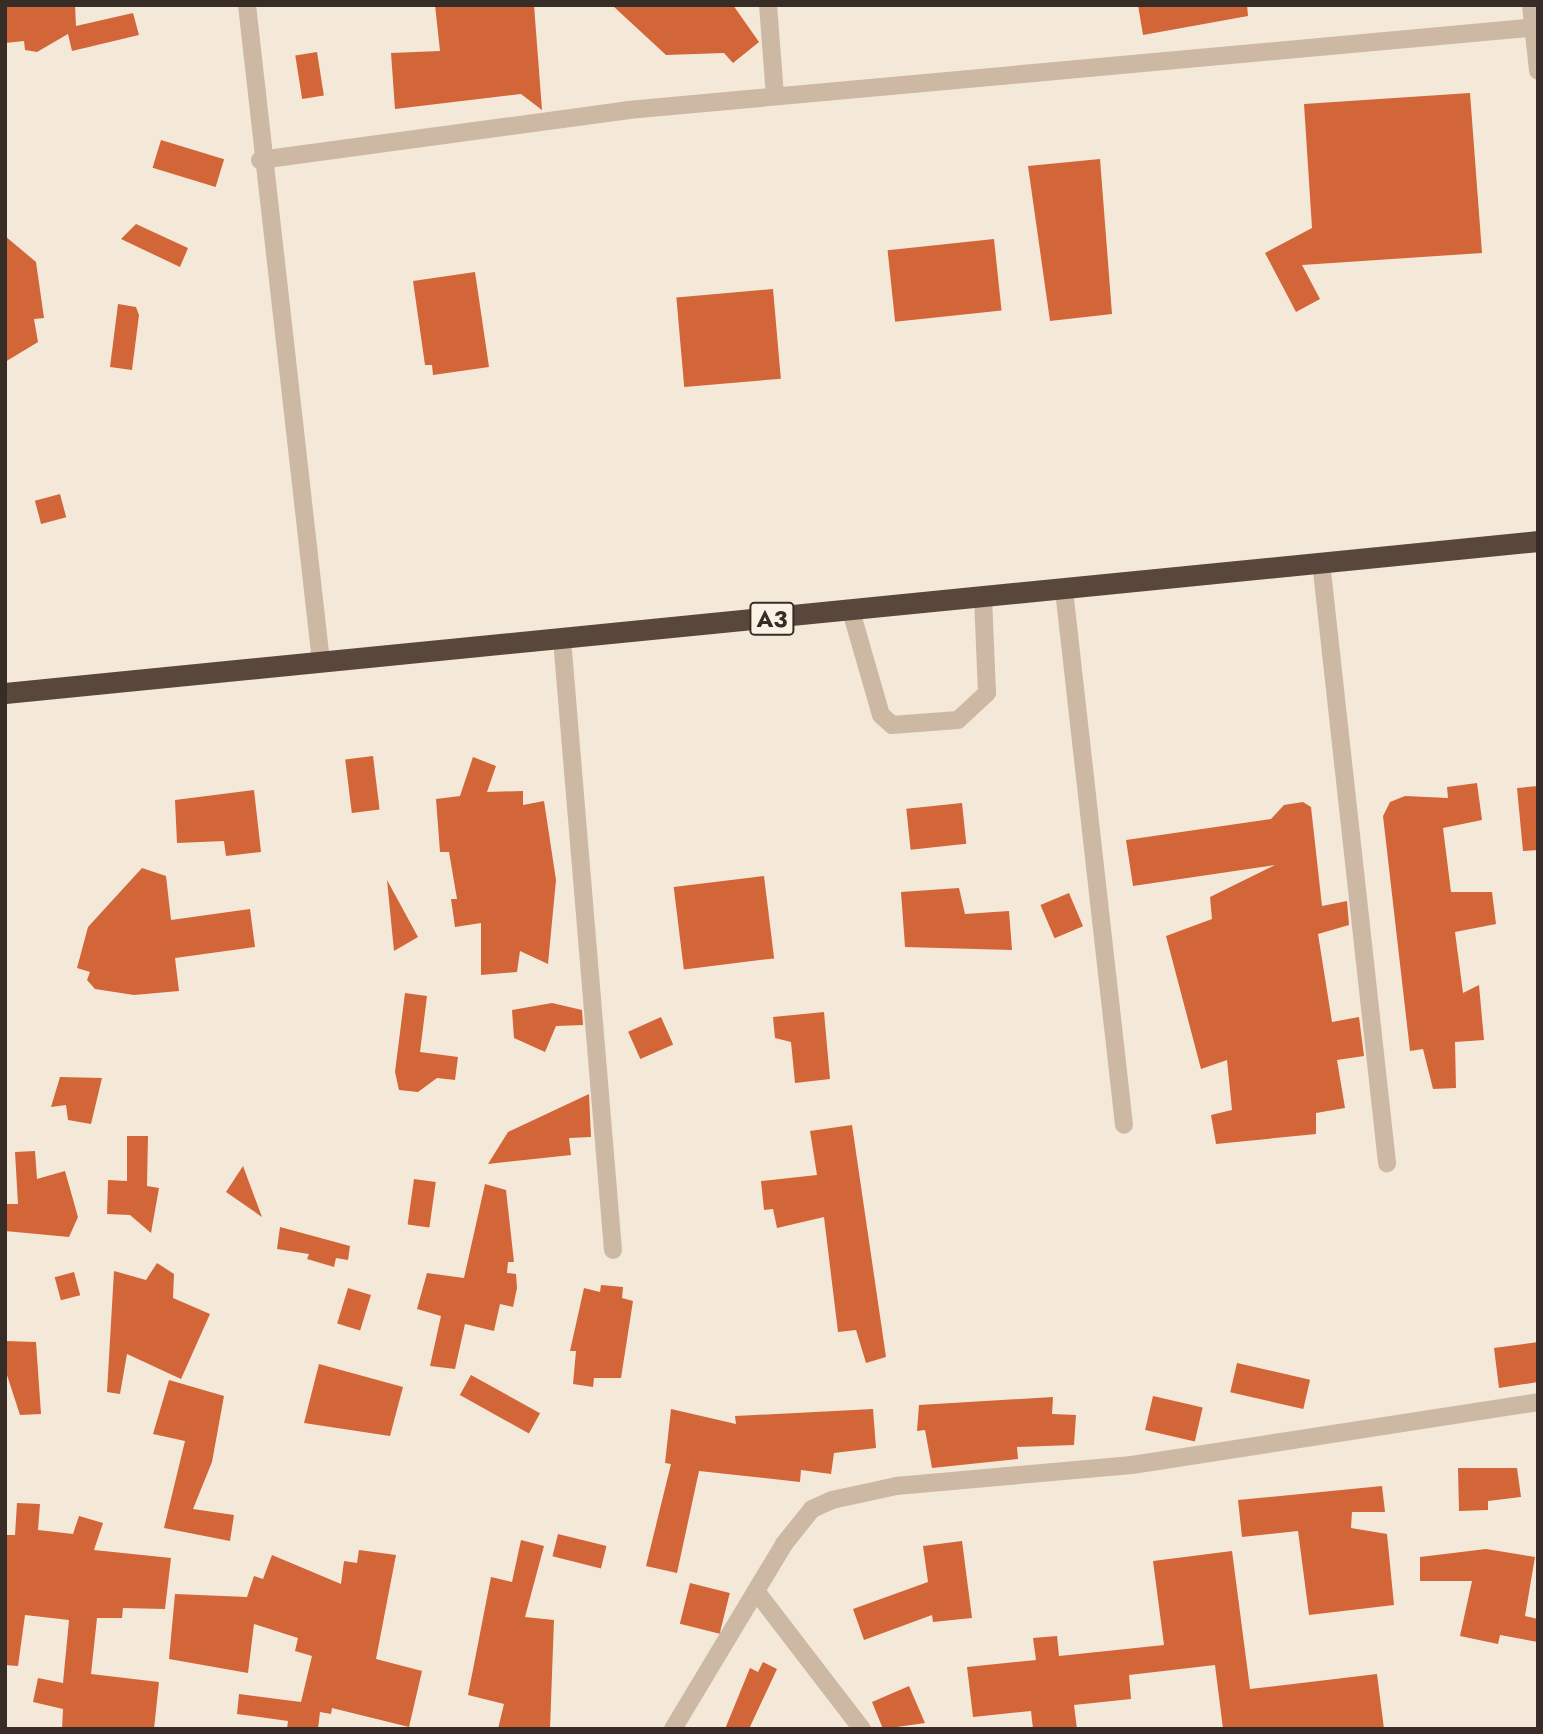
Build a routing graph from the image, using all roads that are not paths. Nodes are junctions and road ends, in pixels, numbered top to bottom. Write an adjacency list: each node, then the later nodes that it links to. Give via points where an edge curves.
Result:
1 (247, 5): 7 (street)
2 (768, 5): 6 (street)
3 (1531, 5): 4 (street)
4 (1535, 27): 5 (street); 6 (street)
5 (1538, 71)
6 (775, 96): 7 (street)
7 (260, 160): 14 (street, via 292,374)
8 (1538, 541): 9 (highway, A3)
9 (1321, 562): 10 (highway, A3); 17 (street)
10 (1064, 590): 11 (highway, A3); 16 (street)
11 (984, 598): 12 (highway, A3); 12 (street, via 987,693 958,720 892,725 881,715)
12 (851, 611): 13 (highway, A3)
13 (562, 639): 14 (highway, A3); 18 (street)
14 (321, 662): 15 (highway, A3)
15 (5, 693)
16 (1124, 1125)
17 (1387, 1163)
18 (613, 1250)
19 (1538, 1402): 20 (street, via 1132,1465 846,1495 812,1509)
20 (759, 1594): 21 (street); 22 (street)
21 (673, 1729)
22 (862, 1729)

